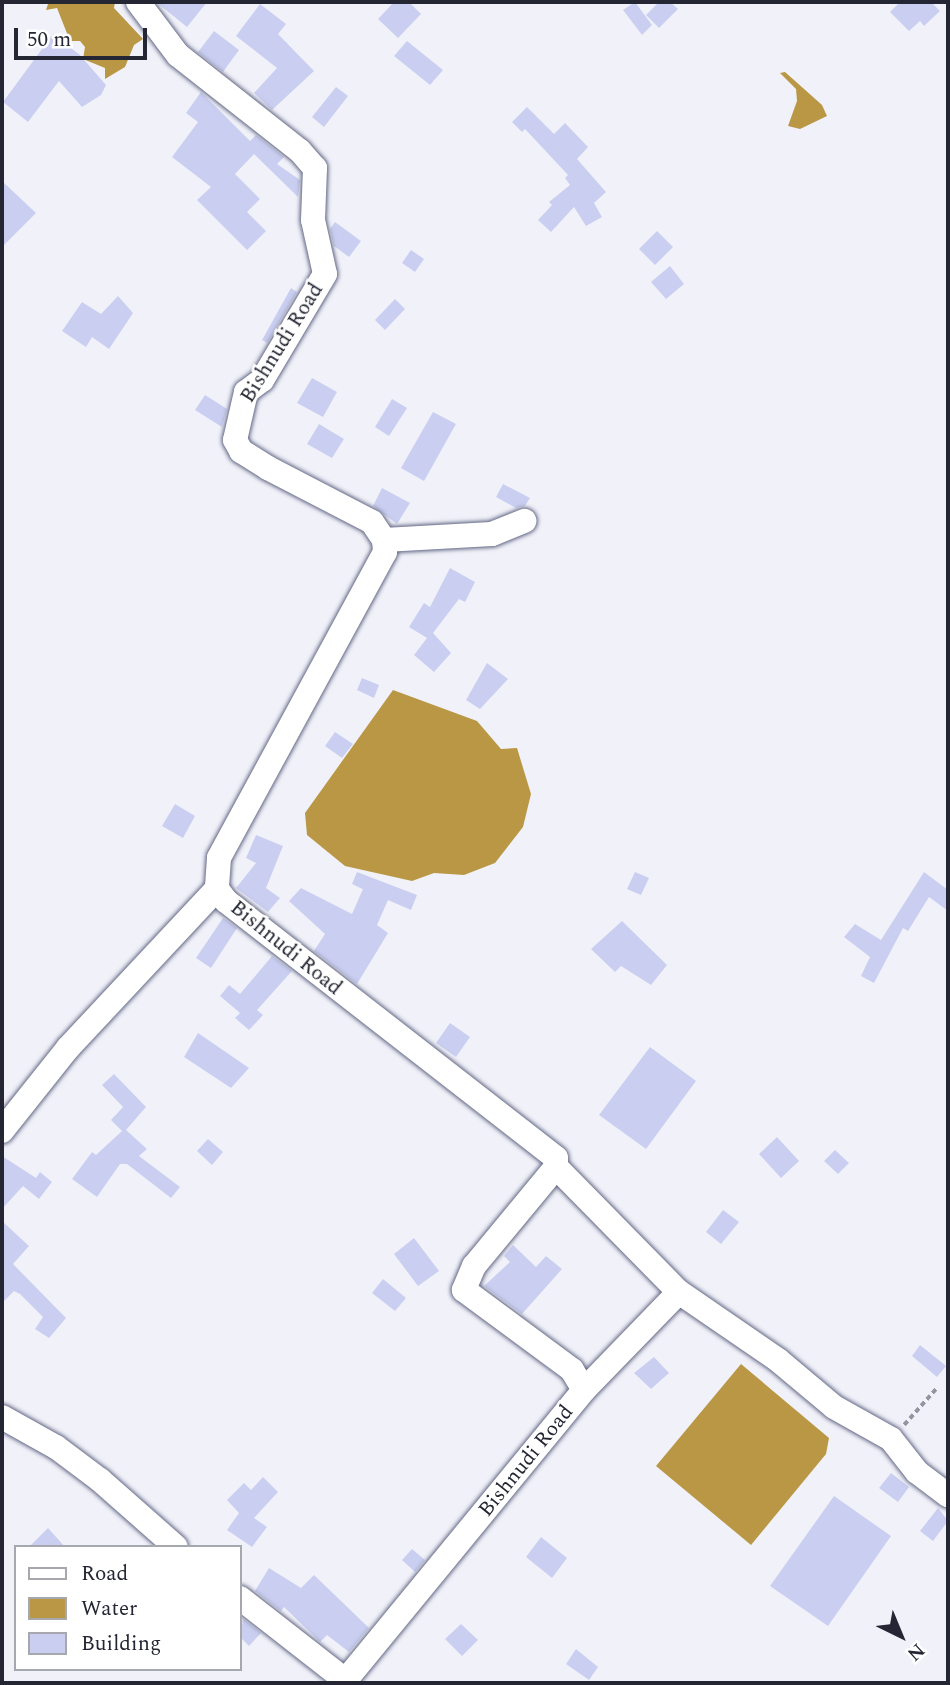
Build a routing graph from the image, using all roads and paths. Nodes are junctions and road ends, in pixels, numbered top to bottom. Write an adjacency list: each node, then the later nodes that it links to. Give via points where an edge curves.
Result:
1 (138, 2): 3 (street, Bishnudi Road, via 177,55 300,151 315,168 313,220 325,274 262,380 246,391 235,440 241,451 268,468 372,522)
2 (524, 521): 3 (street, via 492,534)
3 (384, 540): 4 (street, Bishnudi Road, via 385,551 365,591 219,858)
4 (216, 889): 5 (street, via 68,1048); 6 (street, Bishnudi Road, via 365,1011 548,1150 556,1158)
5 (2, 1132)
6 (556, 1167): 7 (street); 9 (street, Bishnudi Road, via 474,1266 464,1290 572,1370)
7 (679, 1292): 9 (street); 11 (street, via 778,1360 834,1406)
8 (936, 1389): 11 (path)
9 (584, 1390): 15 (street, Bishnudi Road)
10 (2, 1417): 13 (street, via 100,1480)
11 (891, 1439): 12 (street, via 917,1472)
12 (948, 1495)
13 (174, 1545)
14 (242, 1600): 15 (street)
15 (344, 1682)

